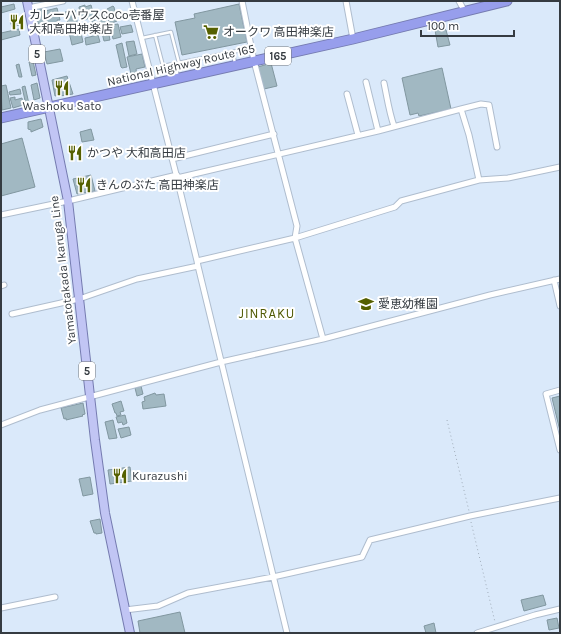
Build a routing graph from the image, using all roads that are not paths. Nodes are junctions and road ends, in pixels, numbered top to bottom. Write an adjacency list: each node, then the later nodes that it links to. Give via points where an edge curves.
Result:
1 (63, 1): 7 (street)
2 (132, 1): 10 (street)
3 (242, 1): 14 (street)
4 (346, 1): 11 (street)
5 (459, 1): 8 (street)
6 (507, 1): 8 (highway, National Highway Route 165 / 165)
7 (27, 5): 23 (main road, Yamatotakada Ikaruga Line / 5)
8 (465, 12): 11 (highway, National Highway Route 165 / 165)
9 (155, 35): 10 (lane); 15 (lane, via 171,32); 16 (lane, via 163,66)
10 (142, 38): 20 (street)
11 (353, 39): 14 (highway, National Highway Route 165 / 165)
12 (244, 49): 13 (lane)
13 (233, 52): 15 (lane); 17 (lane)
14 (254, 61): 17 (highway, National Highway Route 165 / 165); 28 (street)
15 (179, 63): 16 (lane)
16 (176, 64): 18 (lane)
17 (235, 65): 18 (highway, National Highway Route 165 / 165)
18 (178, 77): 20 (highway, National Highway Route 165 / 165)
19 (366, 82): 27 (street)
20 (153, 83): 23 (highway, National Highway Route 165 / 165); 32 (street)
21 (384, 83): 26 (street)
22 (347, 94): 29 (street)
23 (48, 108): 25 (highway, National Highway Route 165 / 165); 36 (main road, Yamatotakada Ikaruga Line / 5)
24 (461, 109): 26 (street); 30 (street, via 481,104 489,105); 35 (street)
25 (1, 118)
26 (394, 126): 27 (street)
27 (378, 130): 29 (street)
28 (274, 134): 31 (street); 32 (street)
29 (358, 135): 31 (street)
30 (497, 147)
31 (279, 154): 34 (street); 38 (street, via 297,226)
32 (172, 159): 34 (street)
33 (560, 167): 35 (street, via 508,178)
34 (177, 177): 36 (street); 39 (street)
35 (479, 180): 38 (street, via 401,201 395,207)
36 (68, 201): 37 (street); 41 (main road, Yamatotakada Ikaruga Line / 5)
37 (1, 215)
38 (295, 238): 39 (street); 44 (street)
39 (198, 264): 41 (street, via 137,279); 45 (street)
40 (557, 280): 42 (street); 44 (street)
41 (79, 299): 43 (street); 47 (main road, Yamatotakada Ikaruga Line / 5)
42 (560, 306)
43 (12, 314)
44 (322, 339): 45 (street)
45 (221, 362): 47 (street); 51 (street)
46 (560, 390): 49 (street, via 546,394)
47 (90, 396): 48 (street, via 40,410); 55 (main road, Yamatotakada Ikaruga Line / 5, via 105,513)
48 (1, 425)
49 (560, 450)
50 (560, 498): 51 (street, via 370,540 362,557)
51 (273, 577): 55 (street, via 188,594 158,606); 57 (street)
52 (55, 597): 53 (street)
53 (1, 608)
54 (560, 609): 58 (street)
55 (125, 610): 56 (main road, Yamatotakada Ikaruga Line / 5)
56 (130, 633)
57 (287, 633)
58 (477, 633)

